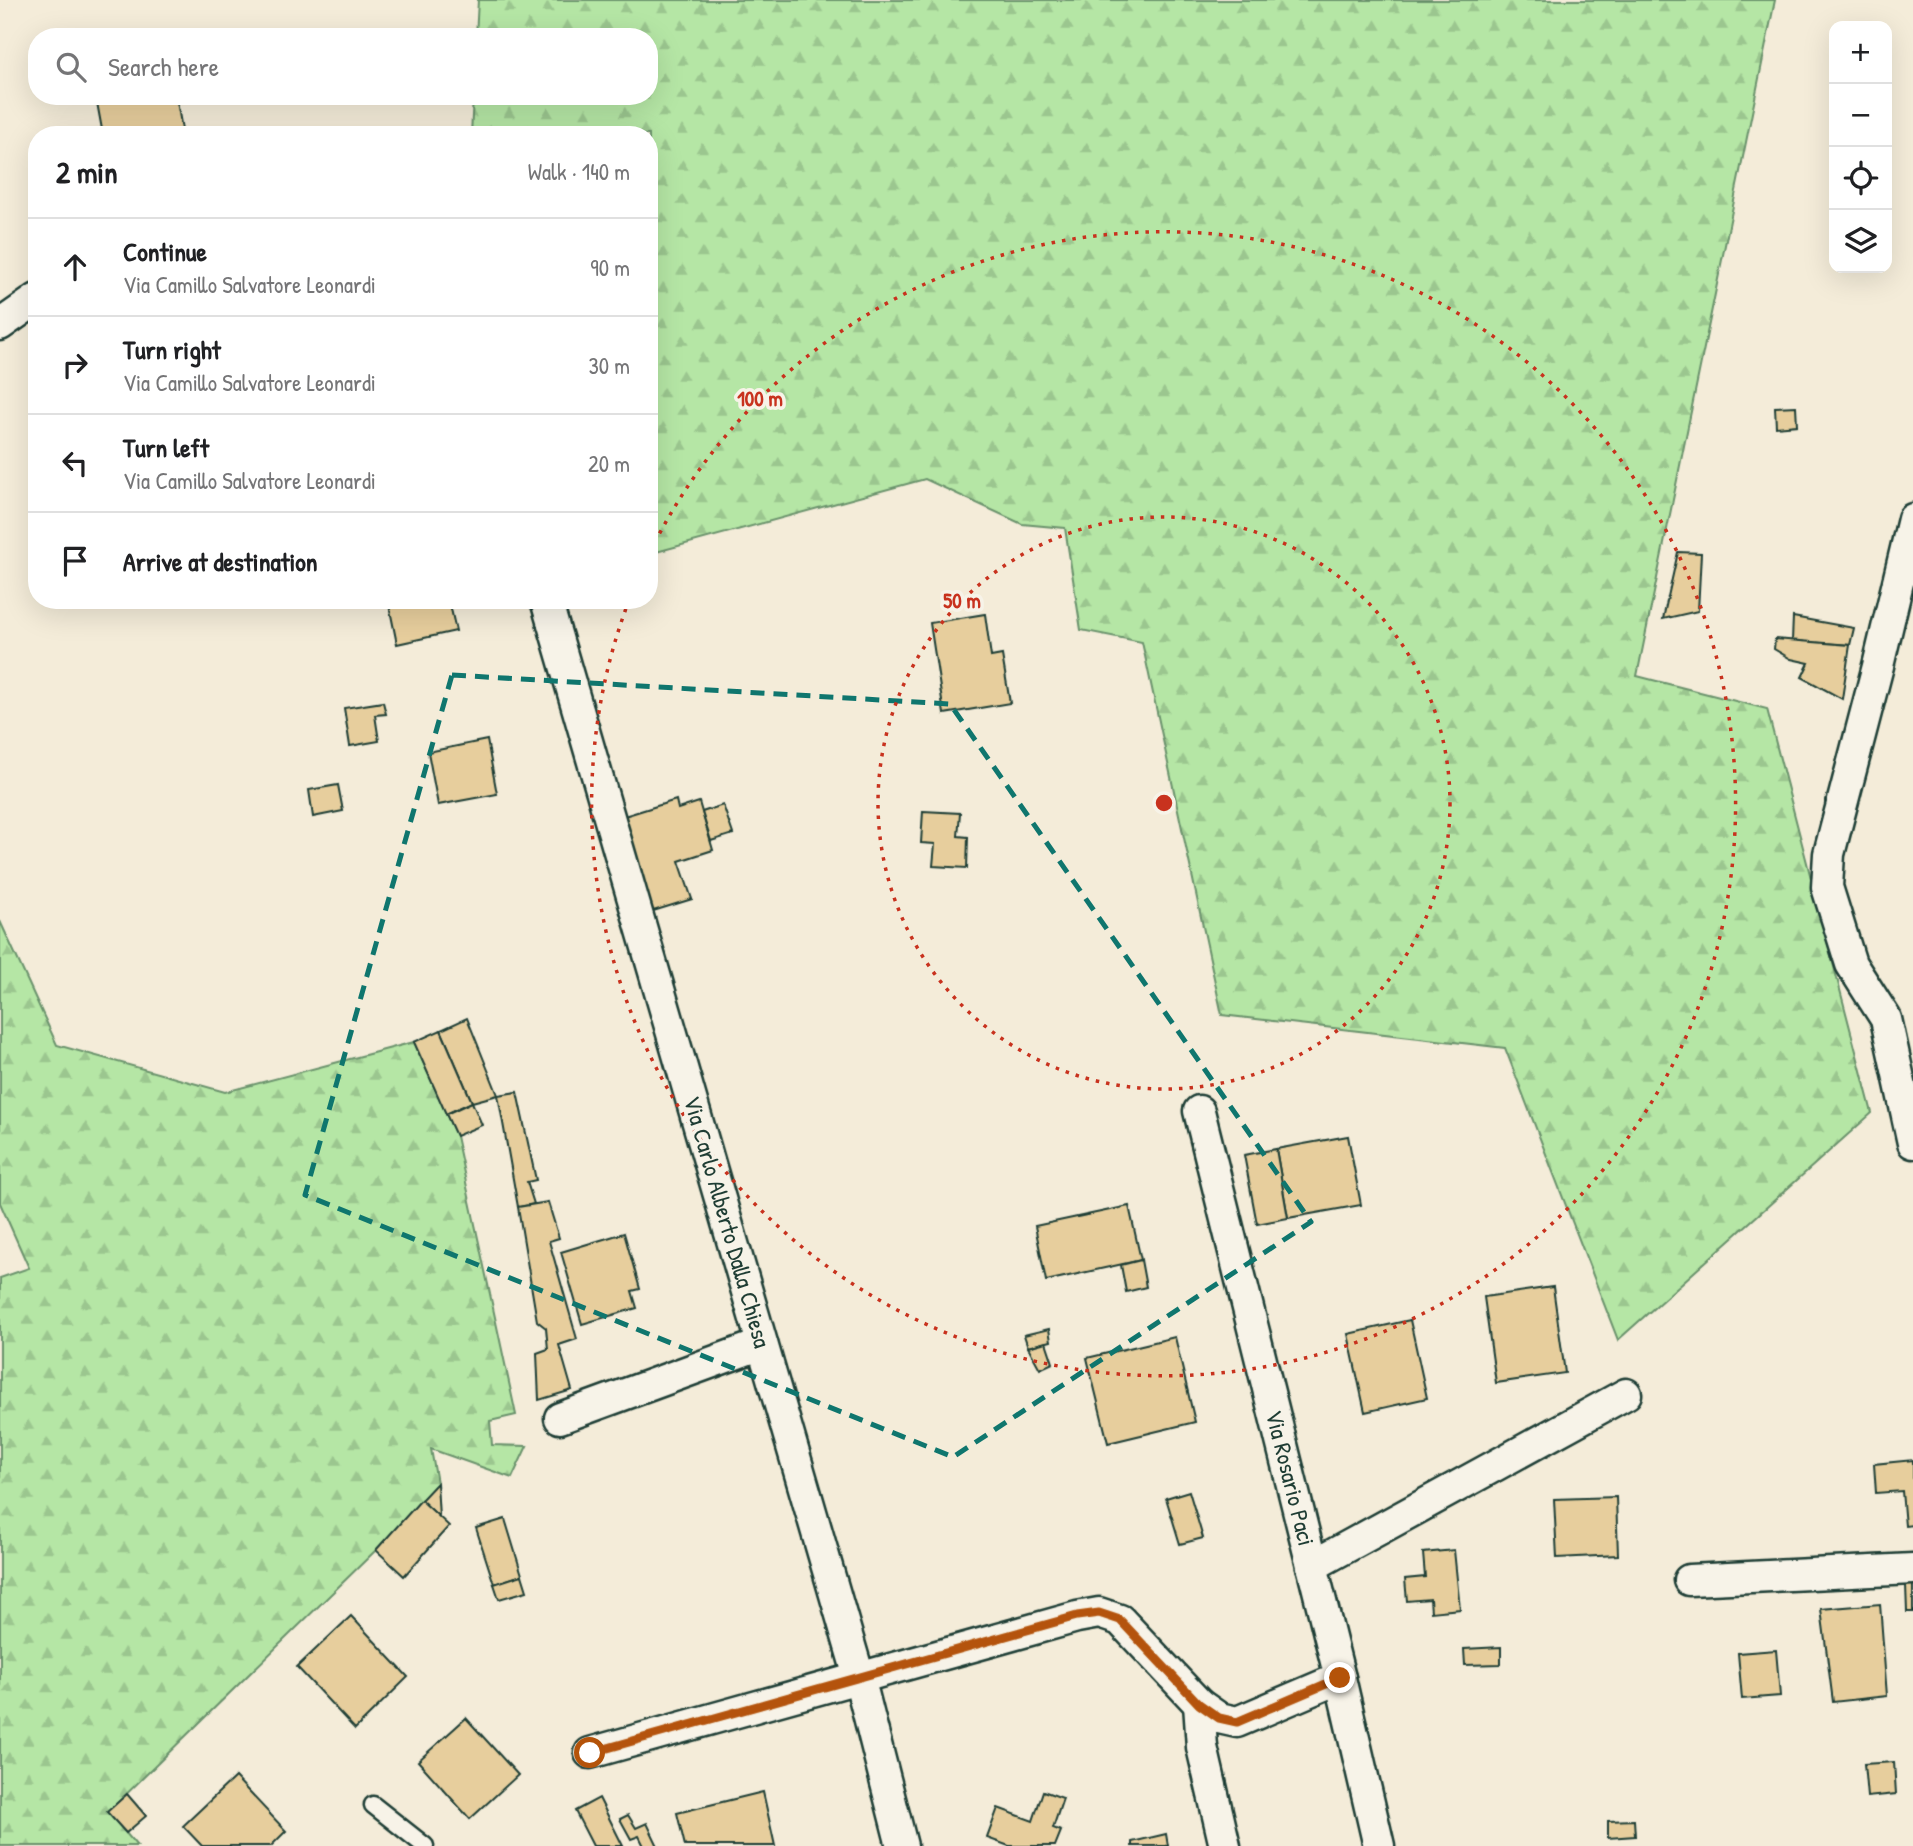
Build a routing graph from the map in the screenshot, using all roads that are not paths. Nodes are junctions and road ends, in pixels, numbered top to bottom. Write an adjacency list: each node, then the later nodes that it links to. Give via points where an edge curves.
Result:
1 (28, 305): 2 (street)
2 (0, 325)
3 (1913, 519): 6 (street, via 1829,854 1827,887 1851,964 1886,1019)
4 (549, 609): 7 (street, Via Carlo Alberto Dalla Chiesa)
5 (1199, 1111): 10 (street, Via Rosario Paci)
6 (1913, 1143)
7 (762, 1344): 9 (street); 13 (street, Via Carlo Alberto Dalla Chiesa)
8 (1626, 1394): 10 (street)
9 (560, 1418)
10 (1312, 1566): 14 (street, Via Rosario Paci)
11 (1913, 1569): 12 (street)
12 (1689, 1580)
13 (859, 1677): 15 (street, via 1099,1613 1120,1620); 16 (street); 19 (street, Via Carlo Alberto Dalla Chiesa)
14 (1340, 1678): 15 (street, via 1237,1722 1219,1718); 21 (street, Via Rosario Paci)
15 (1199, 1704): 20 (street, via 1202,1747)
16 (590, 1753)
17 (373, 1805): 18 (lane)
18 (425, 1846)
19 (902, 1846)
20 (1225, 1846)
21 (1379, 1846)

